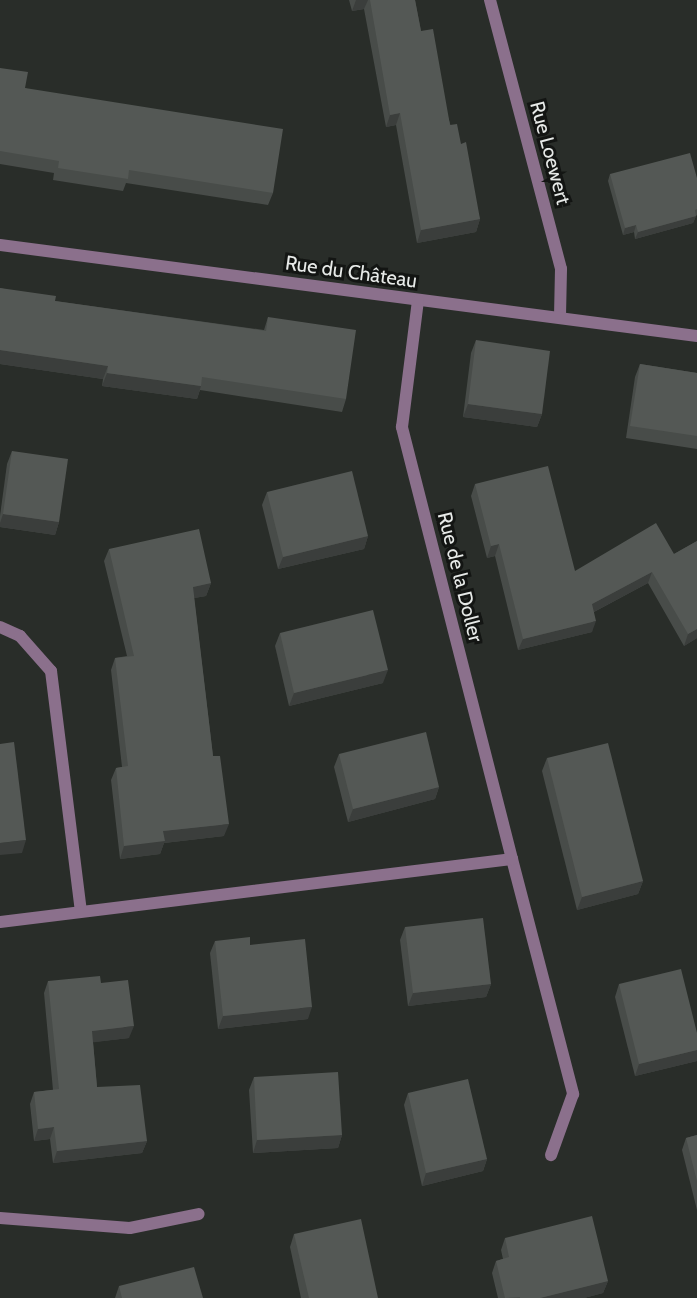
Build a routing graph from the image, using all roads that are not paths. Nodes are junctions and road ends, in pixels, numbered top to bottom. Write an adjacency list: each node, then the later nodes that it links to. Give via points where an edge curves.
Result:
1 (490, 0): 4 (street, Rue Loewert, via 561,269)
2 (0, 245): 3 (street, Rue du Château)
3 (418, 301): 4 (street, Rue du Château); 7 (street, Rue de la Doller, via 402,427)
4 (560, 317): 5 (street, Rue du Château)
5 (697, 336)
6 (0, 627): 8 (street, via 20,636 51,671)
7 (512, 859): 8 (street); 10 (street, Rue de la Doller, via 573,1094)
8 (81, 911): 9 (street)
9 (0, 922)
10 (551, 1155)
11 (199, 1214): 12 (street, via 130,1228)
12 (0, 1218)

